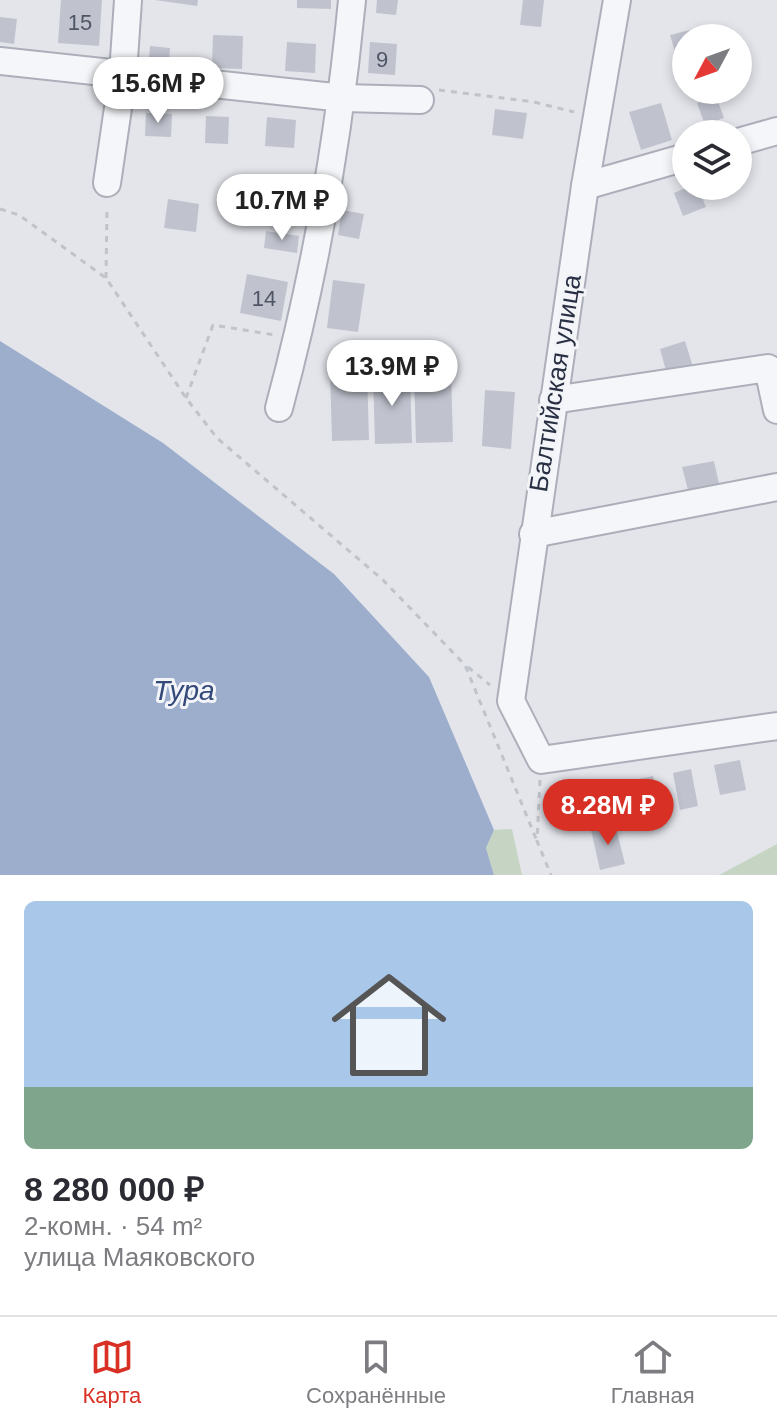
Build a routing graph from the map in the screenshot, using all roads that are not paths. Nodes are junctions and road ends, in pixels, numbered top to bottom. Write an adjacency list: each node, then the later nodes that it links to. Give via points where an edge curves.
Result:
1 (128, 0): 5 (street)
2 (352, 0): 6 (street)
3 (617, 0): 12 (street, Балтийская улица)
4 (0, 61): 5 (street)
5 (123, 74): 6 (street); 11 (street)
6 (343, 98): 7 (street); 14 (street, via 298,338)
7 (420, 100)
8 (777, 131): 9 (street)
9 (752, 138)
10 (672, 161): 12 (street)
11 (107, 183)
12 (585, 186): 13 (street, Балтийская улица)
13 (553, 400): 15 (street, via 768,368); 17 (street, Балтийская улица)
14 (279, 408)
15 (777, 410)
16 (777, 487): 17 (street)
17 (533, 534): 18 (street, Балтийская улица, via 511,701 541,760)
18 (777, 726)

